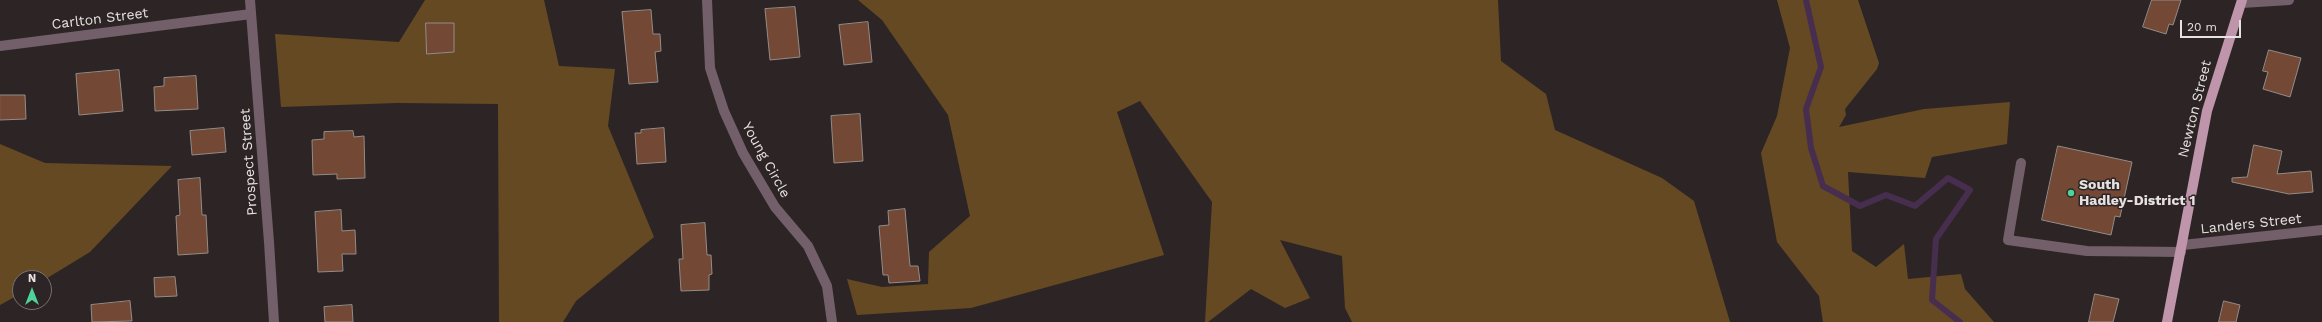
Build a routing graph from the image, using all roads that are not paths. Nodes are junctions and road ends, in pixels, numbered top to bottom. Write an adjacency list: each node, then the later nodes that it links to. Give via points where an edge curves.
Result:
1 (250, 0): 5 (street, Prospect Street)
2 (707, 0): 11 (street, Young Circle, via 710,68 724,111 743,153 775,207 808,246 827,286)
3 (2289, 0): 4 (street)
4 (2242, 1): 9 (main road, Newton Street, via 2207,111)
5 (251, 14): 6 (street, Carlton Street); 10 (street, Prospect Street)
6 (0, 46)
7 (2021, 162): 9 (street, Landers Street, via 2008,240 2087,251)
8 (2322, 230): 9 (street, Landers Street)
9 (2182, 249): 12 (main road, Newton Street)
10 (274, 322)
11 (832, 322)
12 (2167, 322)

